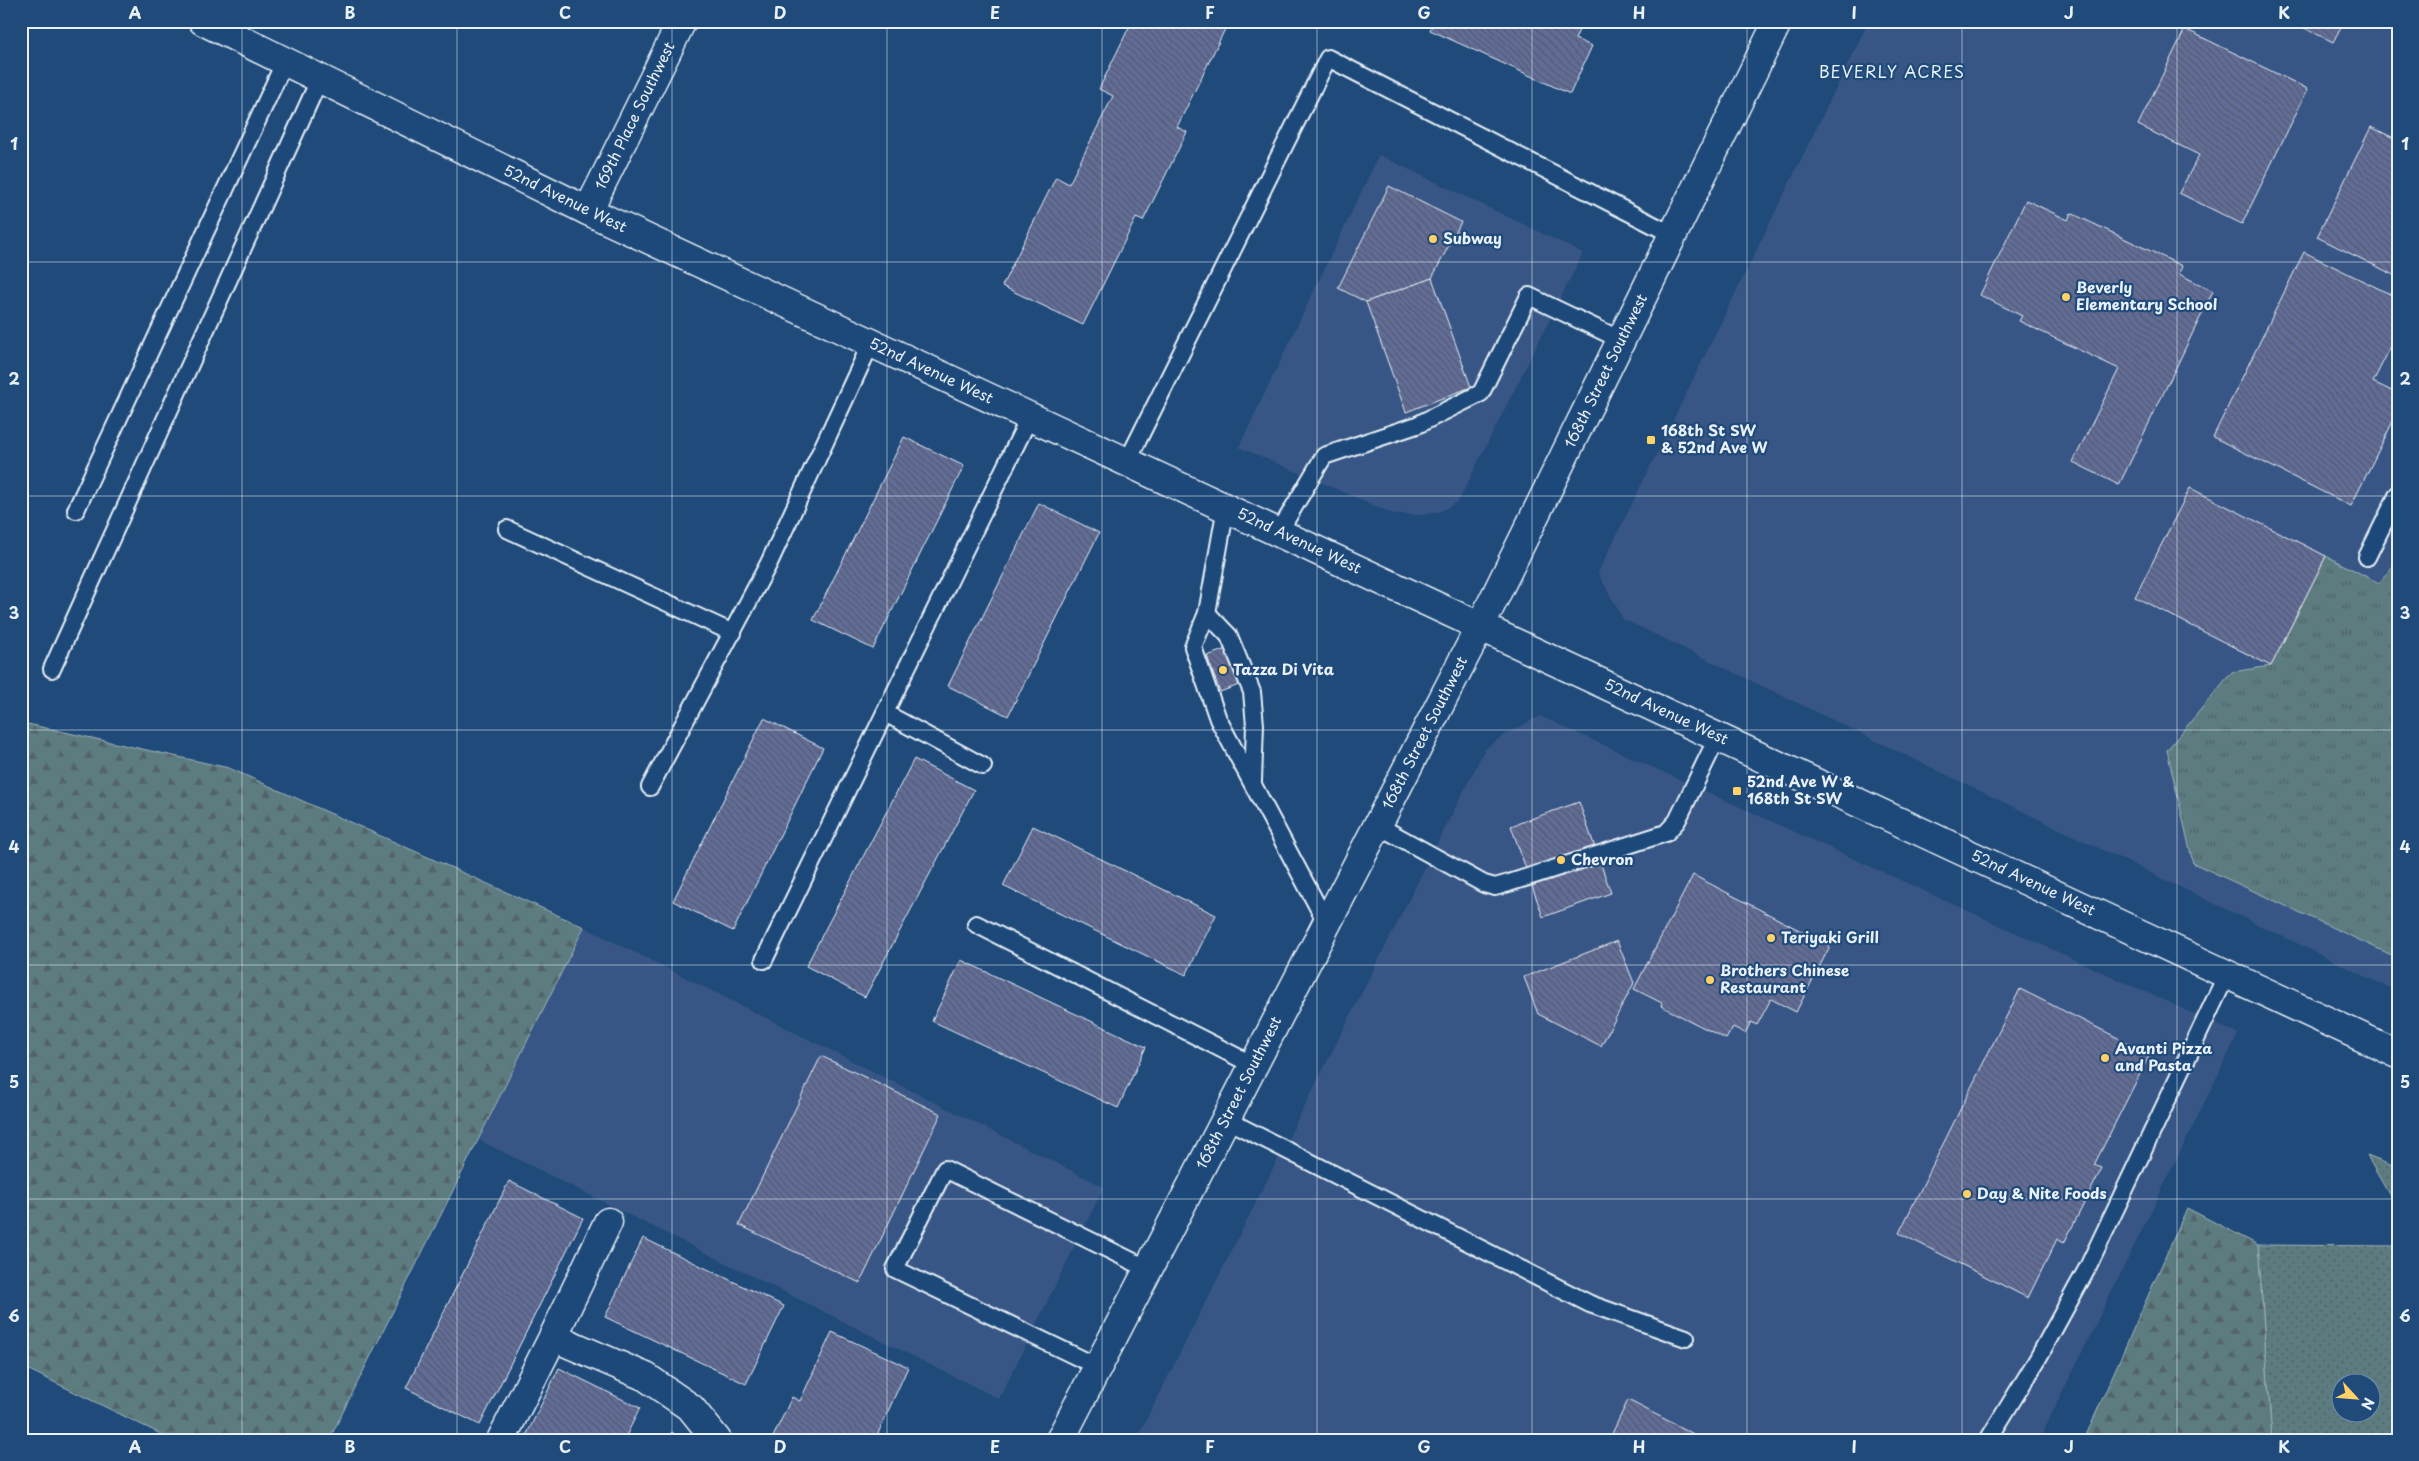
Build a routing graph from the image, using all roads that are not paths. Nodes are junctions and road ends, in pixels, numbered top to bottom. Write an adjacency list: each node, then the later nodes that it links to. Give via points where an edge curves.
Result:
1 (203, 21): 4 (street, 52nd Avenue West)
2 (682, 21): 6 (street, 169th Place Southwest)
3 (1778, 21): 7 (street, 168th Street Southwest)
4 (285, 61): 5 (street, 52nd Avenue West); 14 (lane)
5 (320, 78): 6 (street, 52nd Avenue West); 21 (lane)
6 (588, 211): 9 (street, 52nd Avenue West)
7 (1673, 235): 8 (street, 168th Street Southwest); 11 (lane, via 1328,58)
8 (1621, 340): 16 (lane, via 1529,296 1481,393 1417,425 1324,456); 19 (street, 168th Street Southwest)
9 (871, 343): 10 (street, 52nd Avenue West); 20 (lane)
10 (1030, 416): 11 (street, 52nd Avenue West); 22 (lane)
11 (1127, 462): 13 (street, 52nd Avenue West)
12 (2398, 494): 17 (lane)
13 (1226, 507): 16 (street, 52nd Avenue West); 18 (lane)
14 (76, 510)
15 (507, 528): 20 (lane)
16 (1279, 532): 19 (street, 52nd Avenue West)
17 (2367, 557)
18 (1207, 613): 25 (lane, via 1229,636 1252,692 1255,725); 25 (lane, via 1193,646 1218,719)
19 (1481, 625): 23 (street, 52nd Avenue West); 27 (street, 168th Street Southwest)
20 (733, 633): 26 (lane)
21 (52, 669)
22 (885, 713): 24 (lane); 30 (lane)
23 (1718, 736): 27 (lane, via 1677,821 1666,833 1509,884 1484,884); 31 (street, 52nd Avenue West)
24 (983, 766)
25 (1253, 781): 29 (lane)
26 (650, 786)
27 (1377, 825): 29 (street, 168th Street Southwest)
28 (976, 924): 33 (lane)
29 (1327, 924): 33 (street, 168th Street Southwest)
30 (764, 960)
31 (2227, 974): 32 (street, 52nd Avenue West); 43 (lane, via 2088,1267)
32 (2398, 1054)
33 (1253, 1065): 34 (street, 168th Street Southwest)
34 (1225, 1119): 36 (street, 168th Street Southwest); 38 (lane, via 1590,1304)
35 (608, 1222): 37 (street)
36 (1148, 1269): 39 (street, 168th Street Southwest); 39 (lane, via 945,1169 895,1269)
37 (554, 1337): 40 (street); 41 (street, via 646,1378 691,1408)
38 (1686, 1338)
39 (1098, 1367): 42 (street, 168th Street Southwest)
40 (501, 1440)
41 (717, 1440)
42 (1060, 1440)
43 (1988, 1440)

